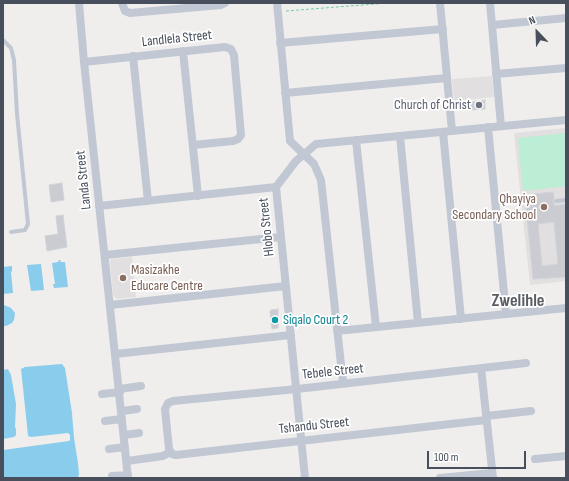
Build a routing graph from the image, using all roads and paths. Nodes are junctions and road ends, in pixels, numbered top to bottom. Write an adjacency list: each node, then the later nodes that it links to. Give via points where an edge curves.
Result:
1 (79, 3): 15 (street, Landa Street)
2 (225, 3): 6 (street, via 130,13)
3 (388, 3): 7 (path)
4 (440, 3): 10 (street)
5 (490, 3): 9 (street)
6 (123, 7)
7 (277, 7): 12 (street)
8 (566, 18): 9 (street)
9 (492, 25): 17 (street)
10 (443, 29): 12 (street); 18 (street)
11 (3, 40): 35 (lane, via 11,48 14,60 28,224 25,230)
12 (280, 43): 19 (street)
13 (183, 51): 14 (street, Landlela Street); 27 (street); 27 (street, Landlela Street, via 225,47 231,49 234,55 241,135 233,141)
14 (133, 56): 15 (street, Landlela Street); 32 (street)
15 (84, 62): 34 (street, Landa Street)
16 (566, 68): 17 (street)
17 (496, 74): 21 (street)
18 (447, 78): 19 (street); 23 (street)
19 (285, 93): 28 (street, via 290,141)
20 (566, 120): 21 (street, Hlobo Street)
21 (501, 126): 22 (street, Hlobo Street)
22 (488, 127): 23 (street, Hlobo Street); 41 (street)
23 (452, 131): 24 (street, Hlobo Street)
24 (443, 132): 25 (street, Hlobo Street); 42 (street)
25 (400, 136): 26 (street, Hlobo Street); 43 (street)
26 (356, 140): 28 (street, Hlobo Street, via 316,144); 44 (street)
27 (193, 145): 30 (street)
28 (304, 154): 29 (street, Hlobo Street); 45 (street, via 314,164 321,180)
29 (276, 187): 30 (street); 36 (street, Hlobo Street)
30 (198, 196): 32 (street)
31 (566, 200): 33 (lane)
32 (148, 201): 34 (street)
33 (556, 201)
34 (99, 206): 37 (street, Landa Street)
35 (11, 232)
36 (281, 237): 37 (street); 38 (street, Hlobo Street)
37 (105, 255): 39 (street, Landa Street)
38 (286, 286): 39 (street); 46 (street, Hlobo Street)
39 (110, 305): 47 (street, Landa Street)
40 (566, 308): 41 (street)
41 (506, 314): 42 (street)
42 (461, 319): 43 (street)
43 (418, 323): 44 (street)
44 (376, 327): 45 (street)
45 (337, 331): 50 (street)
46 (291, 335): 47 (street); 52 (street, Hlobo Street)
47 (115, 354): 53 (street, Landa Street)
48 (526, 363): 49 (street, Tebele Street)
49 (481, 368): 50 (street, Tebele Street); 58 (street)
50 (343, 383): 52 (street, Tebele Street)
51 (141, 386): 53 (street)
52 (297, 389): 62 (street, Hlobo Street); 65 (street, Tebele Street, via 171,401 165,409)
53 (119, 390): 54 (street); 57 (street, Landa Street)
54 (102, 394)
55 (137, 409): 57 (street)
56 (531, 411): 58 (street, Tshandu Street)
57 (122, 415): 59 (street); 61 (street, Landa Street)
58 (486, 418): 62 (street, Tshandu Street); 69 (street)
59 (105, 421)
60 (139, 433): 61 (street)
61 (124, 435): 63 (street, Landa Street)
62 (302, 441): 65 (street, Tshandu Street, via 176,455); 72 (street, Hlobo Street)
63 (125, 447): 64 (street); 68 (street, Landa Street)
64 (109, 449)
65 (170, 452): 68 (street, via 163,456)
66 (566, 456): 67 (street)
67 (536, 460)
68 (127, 461): 71 (street, Landa Street)
69 (492, 475): 73 (street)
70 (112, 476): 71 (street)
71 (128, 476)
72 (305, 478)
73 (440, 478)

